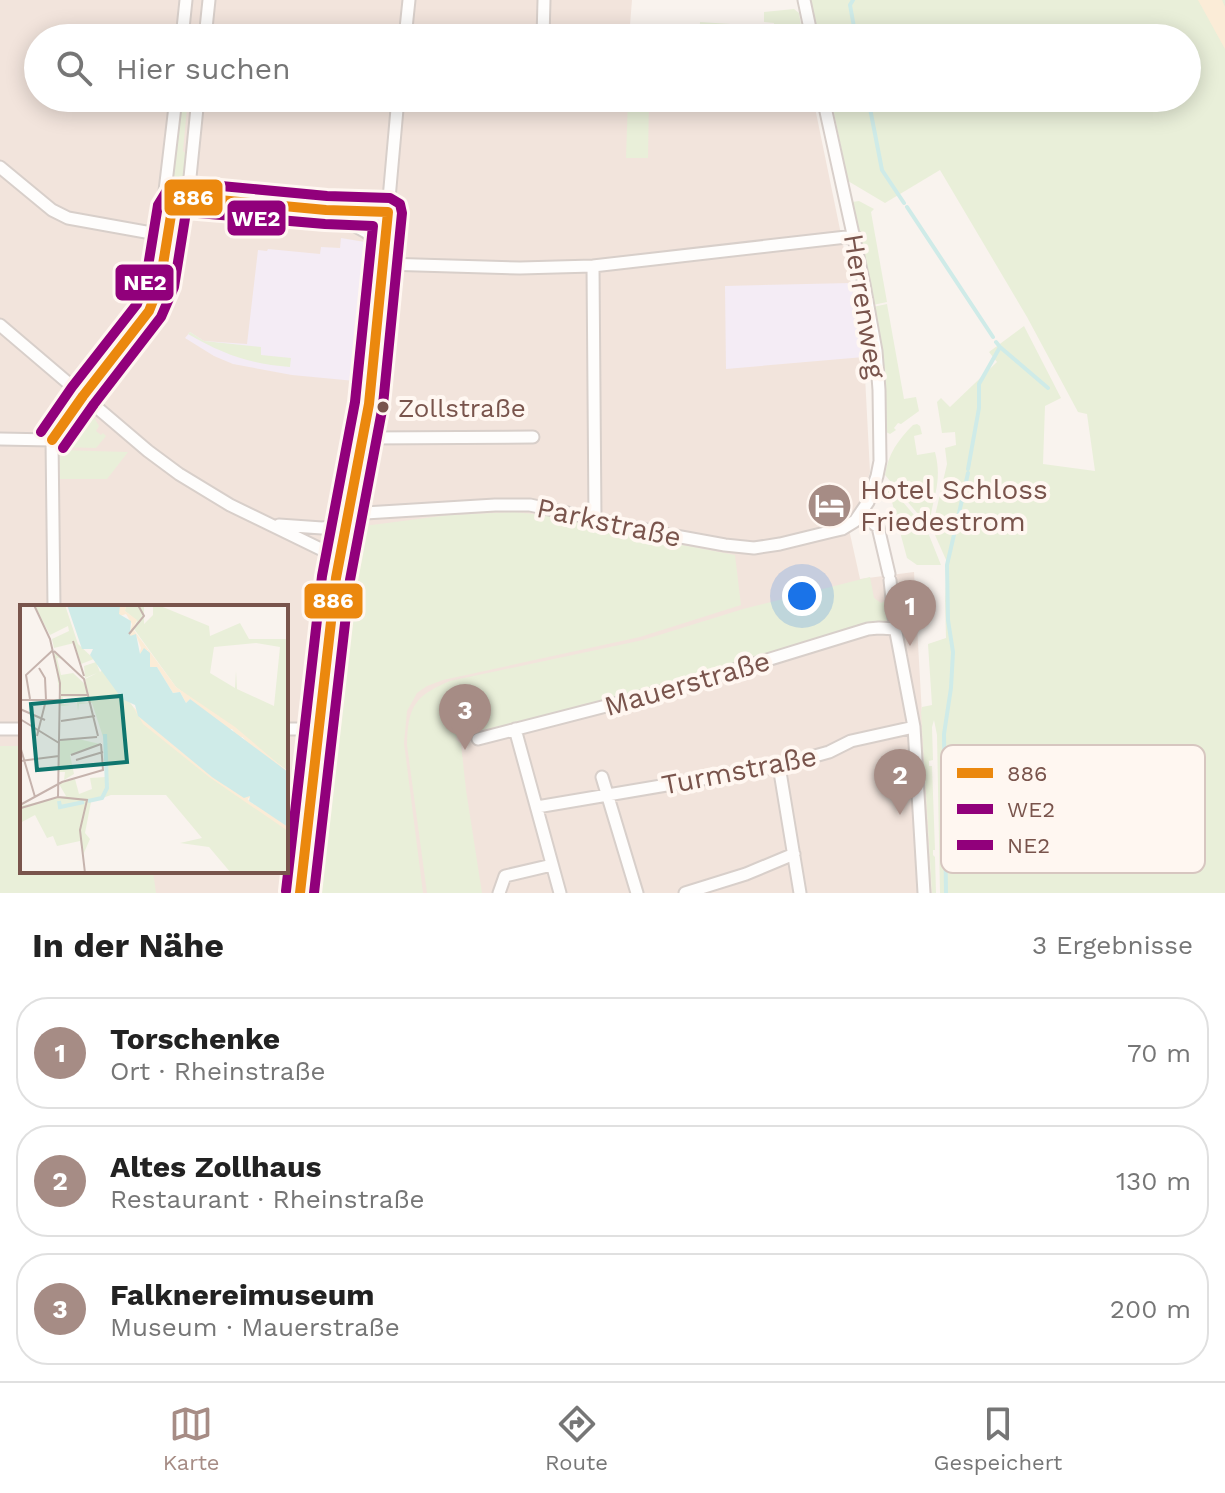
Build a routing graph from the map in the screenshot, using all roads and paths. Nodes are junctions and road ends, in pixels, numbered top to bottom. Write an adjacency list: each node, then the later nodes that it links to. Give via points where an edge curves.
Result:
1 (186, 0): 6 (street)
2 (209, 0): 7 (street)
3 (409, 0): 8 (street)
4 (544, 0): 9 (street)
5 (804, 0): 10 (street)
6 (183, 24)
7 (206, 24)
8 (406, 24)
9 (543, 24)
10 (809, 24)
11 (174, 112): 16 (street, via 165,191)
12 (196, 112): 16 (street)
13 (397, 112): 18 (street)
14 (826, 112): 20 (street, Herrenweg)
15 (0, 167): 19 (street, via 68,218)
16 (182, 198): 17 (street); 19 (street, via 172,209)
17 (326, 210): 18 (street); 21 (street)
18 (388, 212): 21 (street)
19 (168, 236): 25 (street, via 149,311)
20 (855, 236): 23 (street); 30 (street, Herrenweg, via 876,351 881,442 877,476)
21 (385, 247): 22 (street)
22 (384, 264): 23 (street); 27 (street)
23 (593, 266): 31 (street)
24 (0, 325): 25 (street)
25 (83, 396): 29 (street); 33 (street, via 179,474)
26 (533, 437): 27 (street)
27 (364, 438): 32 (street)
28 (0, 439): 29 (street)
29 (52, 440): 35 (street)
30 (861, 514): 31 (street, Parkstraße, via 842,529 754,548); 36 (street, via 878,527)
31 (595, 519): 32 (street, Parkstraße, via 515,504)
32 (348, 520): 33 (street, Parkstraße, via 322,528); 34 (street)
33 (270, 523): 34 (street)
34 (339, 558): 39 (street)
35 (54, 605)
36 (895, 624): 37 (street); 40 (street, Mauerstraße)
37 (914, 727): 42 (street, Turmstraße, via 851,741); 54 (street)
38 (288, 729): 39 (street)
39 (319, 729): 48 (street)
40 (515, 729): 41 (street, Mauerstraße); 45 (street)
41 (478, 739)
42 (779, 766): 44 (street, Turmstraße); 46 (street)
43 (602, 777): 44 (street)
44 (608, 794): 45 (street, Turmstraße); 51 (street)
45 (537, 807): 47 (street)
46 (794, 854): 52 (street); 53 (street)
47 (552, 865): 49 (street, via 505,876); 50 (street)
48 (300, 893)
49 (499, 893)
50 (560, 893)
51 (637, 893)
52 (685, 893)
53 (800, 893)
54 (924, 893)

